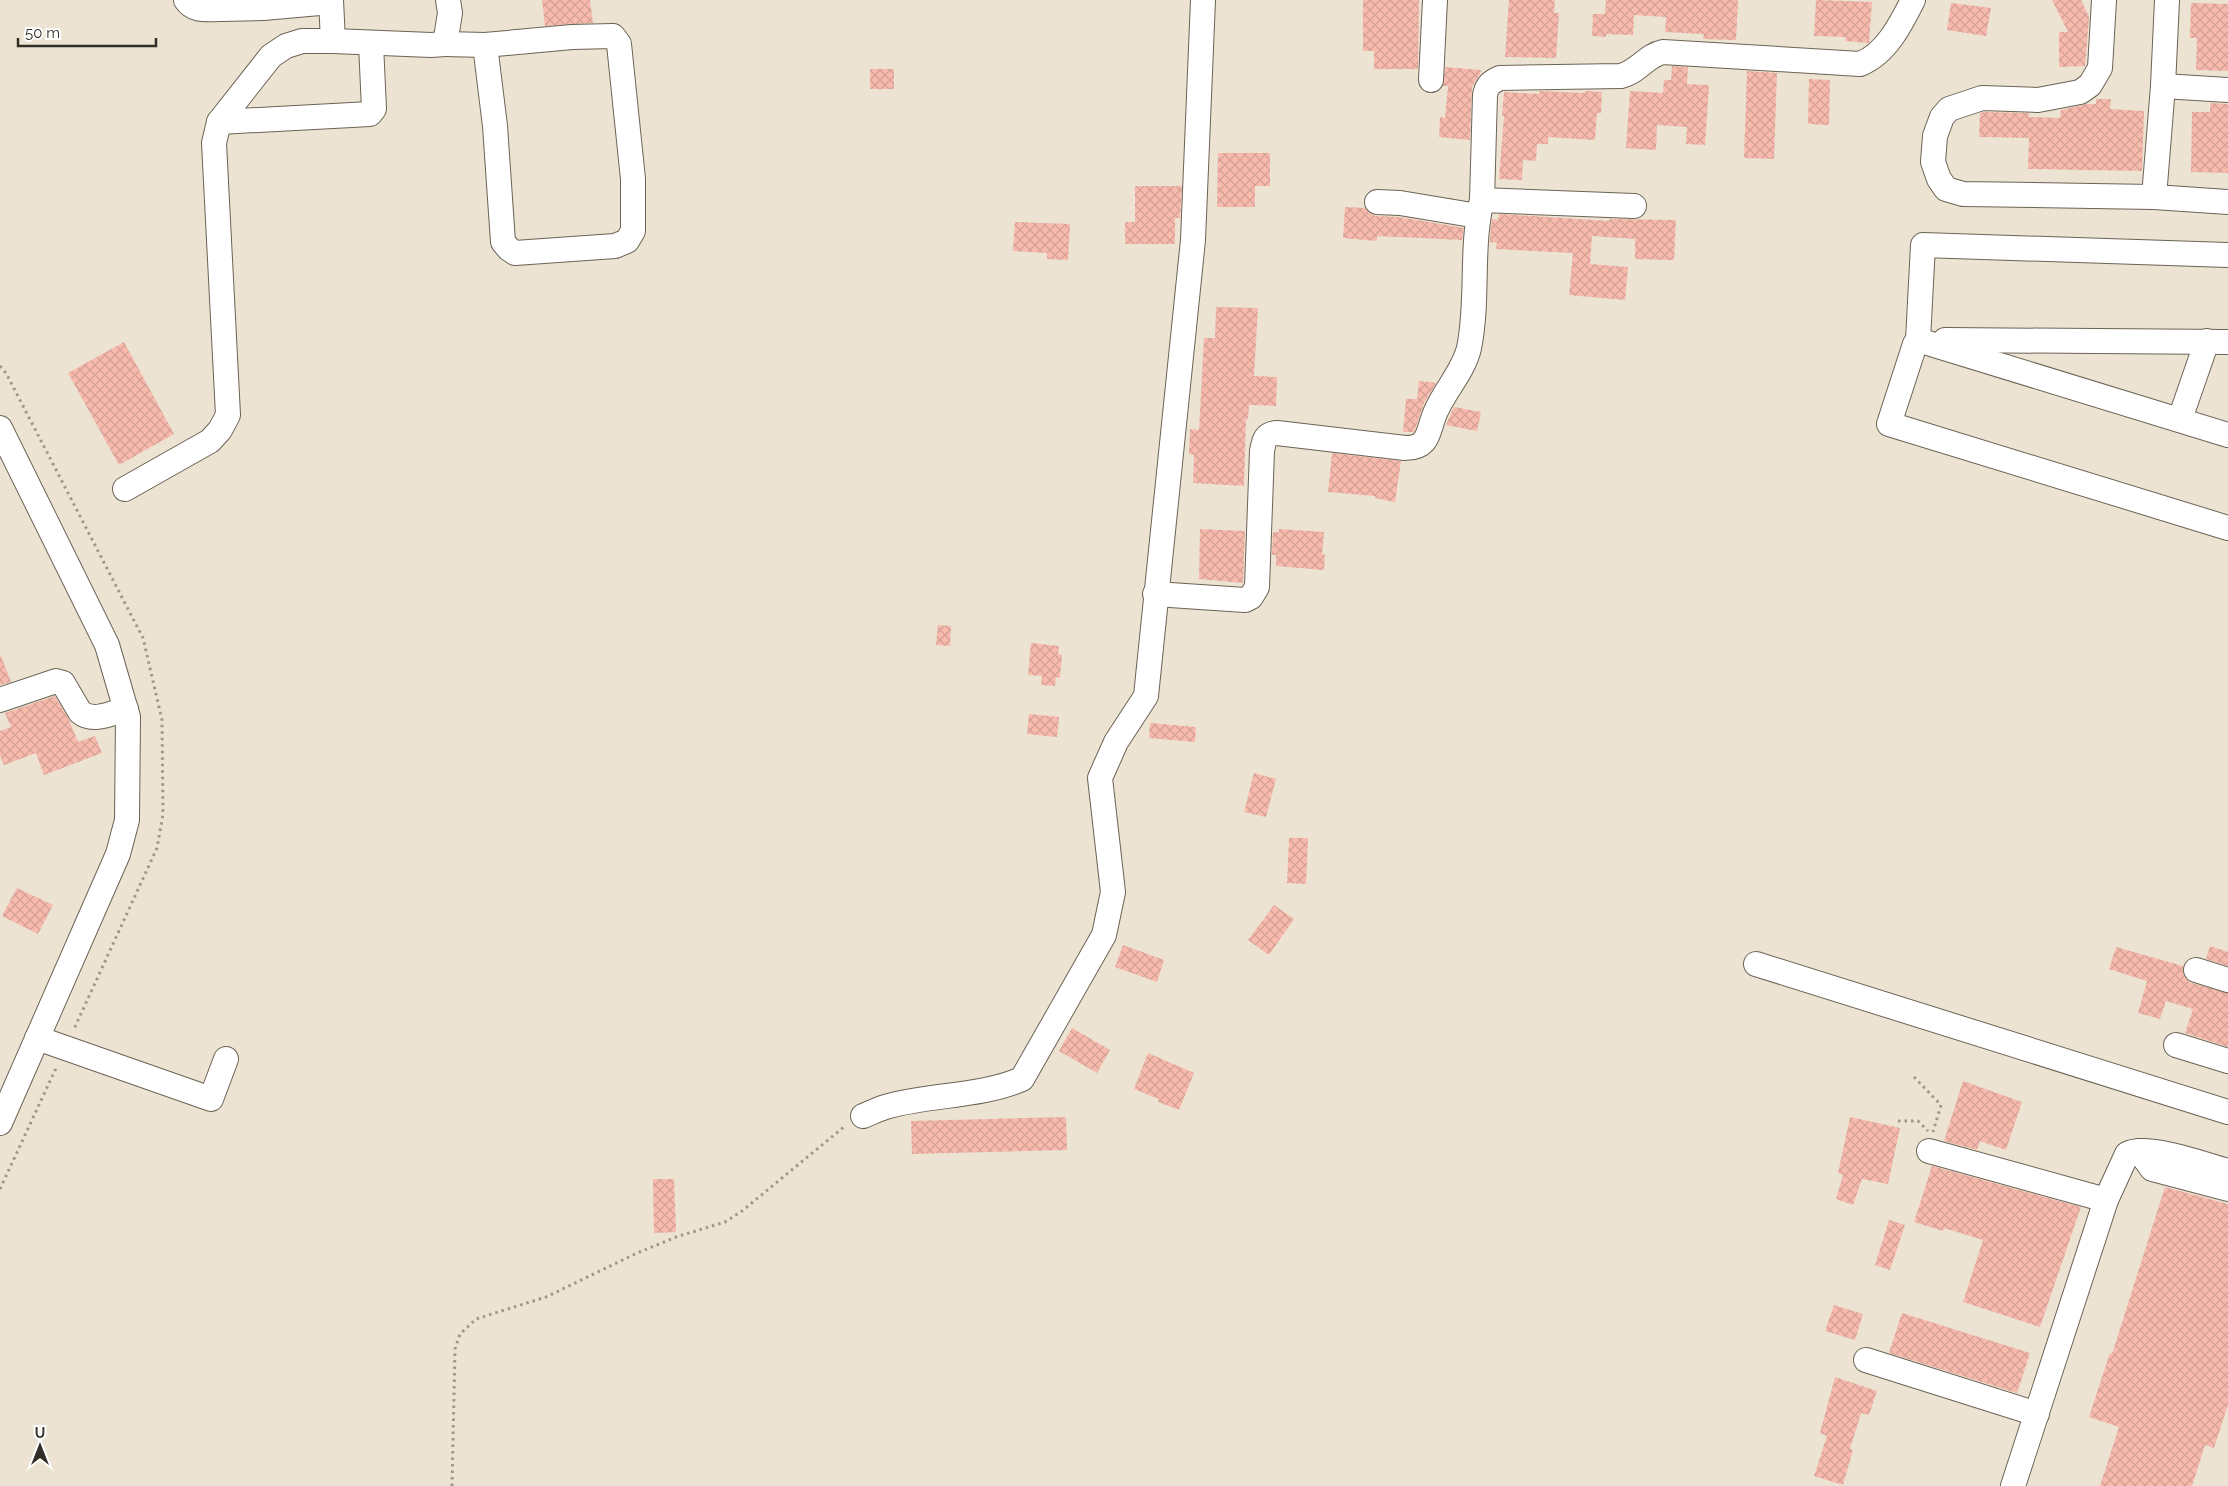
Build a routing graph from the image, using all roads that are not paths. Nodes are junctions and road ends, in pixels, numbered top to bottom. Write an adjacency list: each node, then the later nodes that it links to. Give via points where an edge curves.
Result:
1 (186, 0): 10 (street, via 199,10)
2 (448, 0): 13 (street, via 450,13)
3 (1203, 0): 32 (street, via 1193,240)
4 (1435, 0): 15 (street)
5 (1913, 0): 23 (street, via 1883,48 1860,64 1663,52 1655,53 1631,74 1621,76 1500,78 1487,86 1485,95)
6 (2104, 0): 19 (street, via 2100,68 2090,85 2080,92 2038,100 1982,98 1949,108 1935,136 1933,162 1946,189 1963,194)
7 (2166, 0): 16 (street)
8 (320, 2): 9 (street); 11 (street)
9 (263, 4): 10 (street)
10 (220, 5)
11 (334, 41): 12 (street); 18 (street, via 302,41 271,56)
12 (371, 44): 13 (street); 18 (street, via 374,108 370,114)
13 (445, 44): 14 (street)
14 (485, 45): 14 (street, via 600,35 613,36 619,44 632,179 634,231 627,241 615,246 515,253 503,242 495,126)
15 (1431, 80)
16 (2163, 86): 17 (street); 19 (street)
17 (2228, 90)
18 (219, 122): 30 (street, via 214,144 228,415 210,441)
19 (2154, 197): 21 (street)
20 (1377, 202): 23 (street)
21 (2228, 202)
22 (1634, 206): 23 (street)
23 (1480, 208): 32 (street, via 1475,297 1468,350 1437,409 1425,441 1416,448 1405,448 1270,434 1264,440 1262,451 1255,593 1245,600)
24 (2228, 255): 25 (street, via 1924,245)
25 (1917, 342): 26 (street); 27 (street); 31 (street, via 1889,424)
26 (2220, 343): 27 (street)
27 (2180, 419): 29 (street)
28 (0, 428): 34 (street, via 107,645)
29 (2228, 434)
30 (125, 489)
31 (2228, 528)
32 (1155, 594): 43 (street, via 1146,696 1116,742 1100,778 1113,883 1110,914 1104,935 1038,1053 1022,1079 1004,1087 888,1106)
33 (0, 700): 34 (street, via 56,681 63,683 85,716 92,718)
34 (126, 709): 38 (street, via 128,797 124,836)
35 (1756, 964): 42 (street)
36 (2196, 970): 37 (street)
37 (2228, 980)
38 (38, 1038): 40 (street, via 211,1099); 44 (street)
39 (2176, 1045): 41 (street)
40 (226, 1059)
41 (2228, 1061)
42 (2228, 1112)
43 (863, 1116)
44 (0, 1123)
45 (1930, 1143): 49 (street)
46 (2139, 1151): 47 (street, via 2160,1152); 48 (street, via 2152,1169); 49 (street, via 2127,1154)
47 (2228, 1171)
48 (2228, 1189)
49 (2106, 1200): 51 (street)
50 (1866, 1360): 51 (street)
51 (2037, 1414): 52 (street)
52 (2013, 1486)

